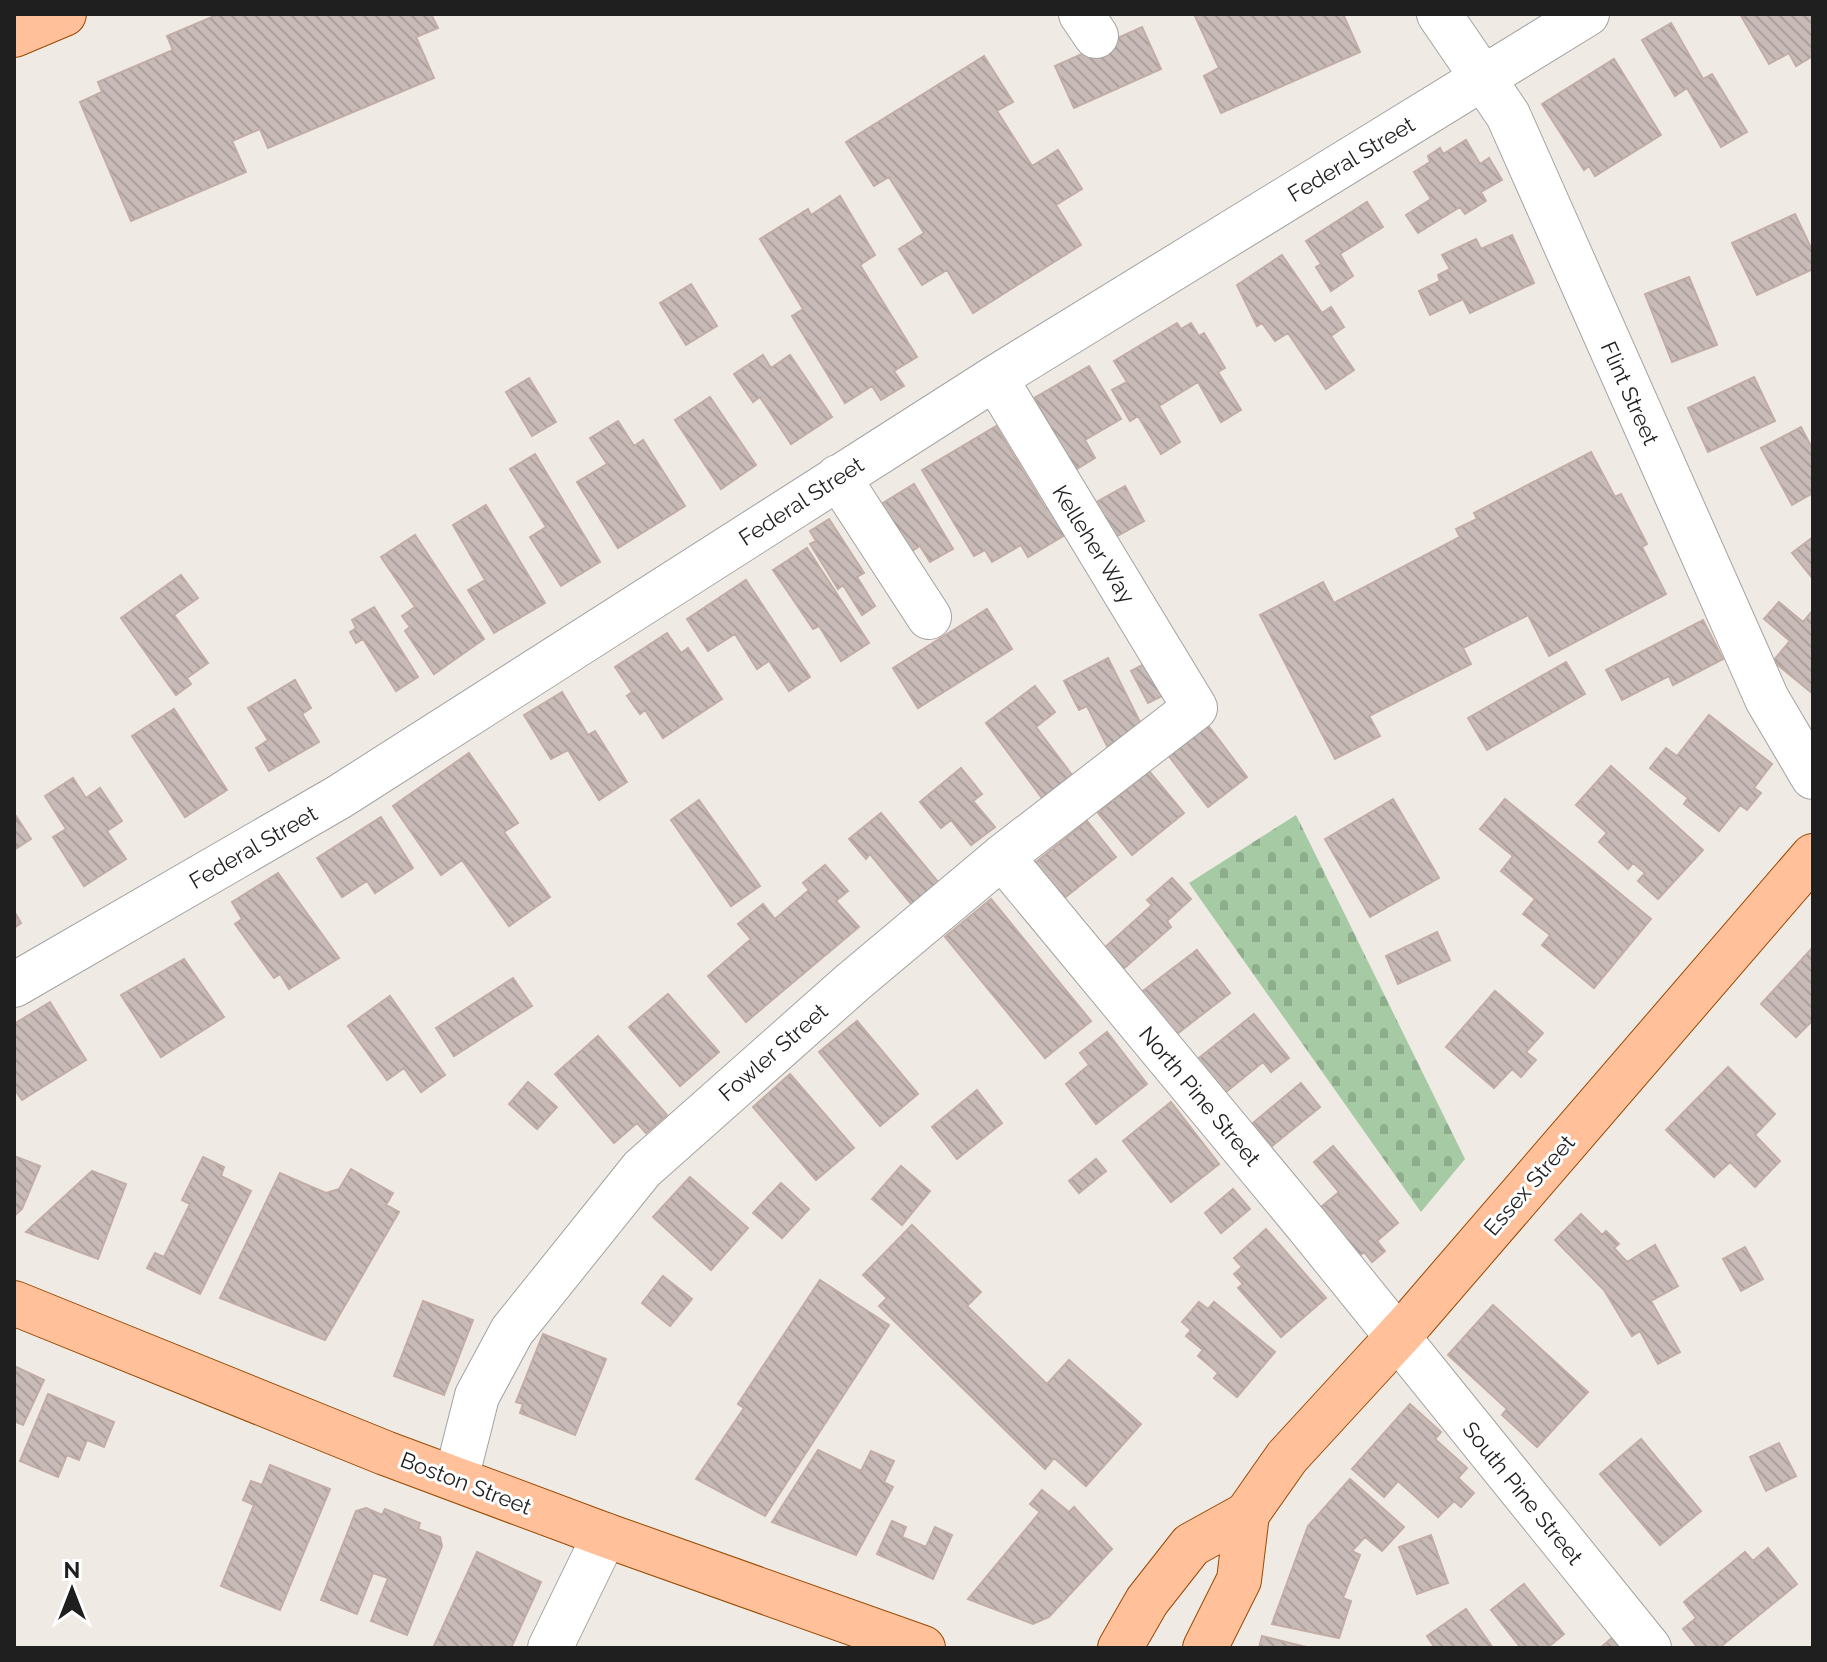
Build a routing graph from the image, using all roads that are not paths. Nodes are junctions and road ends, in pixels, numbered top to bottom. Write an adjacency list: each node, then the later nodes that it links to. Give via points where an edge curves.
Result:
1 (64, 14): 4 (main road)
2 (1439, 14): 5 (street, Flint Street)
3 (1587, 14): 5 (street, Federal Street)
4 (14, 35)
5 (1484, 78): 6 (street, Federal Street); 10 (street, Flint Street, via 1508,115 1767,699)
6 (995, 378): 7 (street, Federal Street); 9 (street, Kelleher Way)
7 (838, 477): 8 (street); 13 (street, Federal Street, via 339,797)
8 (929, 617)
9 (1195, 708): 12 (street, Fowler Street)
10 (1813, 777)
11 (1813, 856): 15 (main road, Essex Street)
12 (1002, 857): 15 (street, North Pine Street); 16 (street, Fowler Street, via 642,1169 512,1331 477,1396)
13 (14, 985)
14 (14, 1303): 16 (main road, Boston Street)
15 (1397, 1338): 17 (main road, Essex Street, via 1287,1457); 23 (street, South Pine Street)
16 (456, 1479): 18 (main road, Boston Street)
17 (1247, 1514): 21 (main road, Essex Street, via 1191,1545 1147,1601); 22 (main road, Essex Street, via 1239,1580)
18 (605, 1535): 19 (street); 20 (main road, Boston Street)
19 (550, 1648)
20 (923, 1648)
21 (1120, 1648)
22 (1205, 1648)
23 (1649, 1648)

